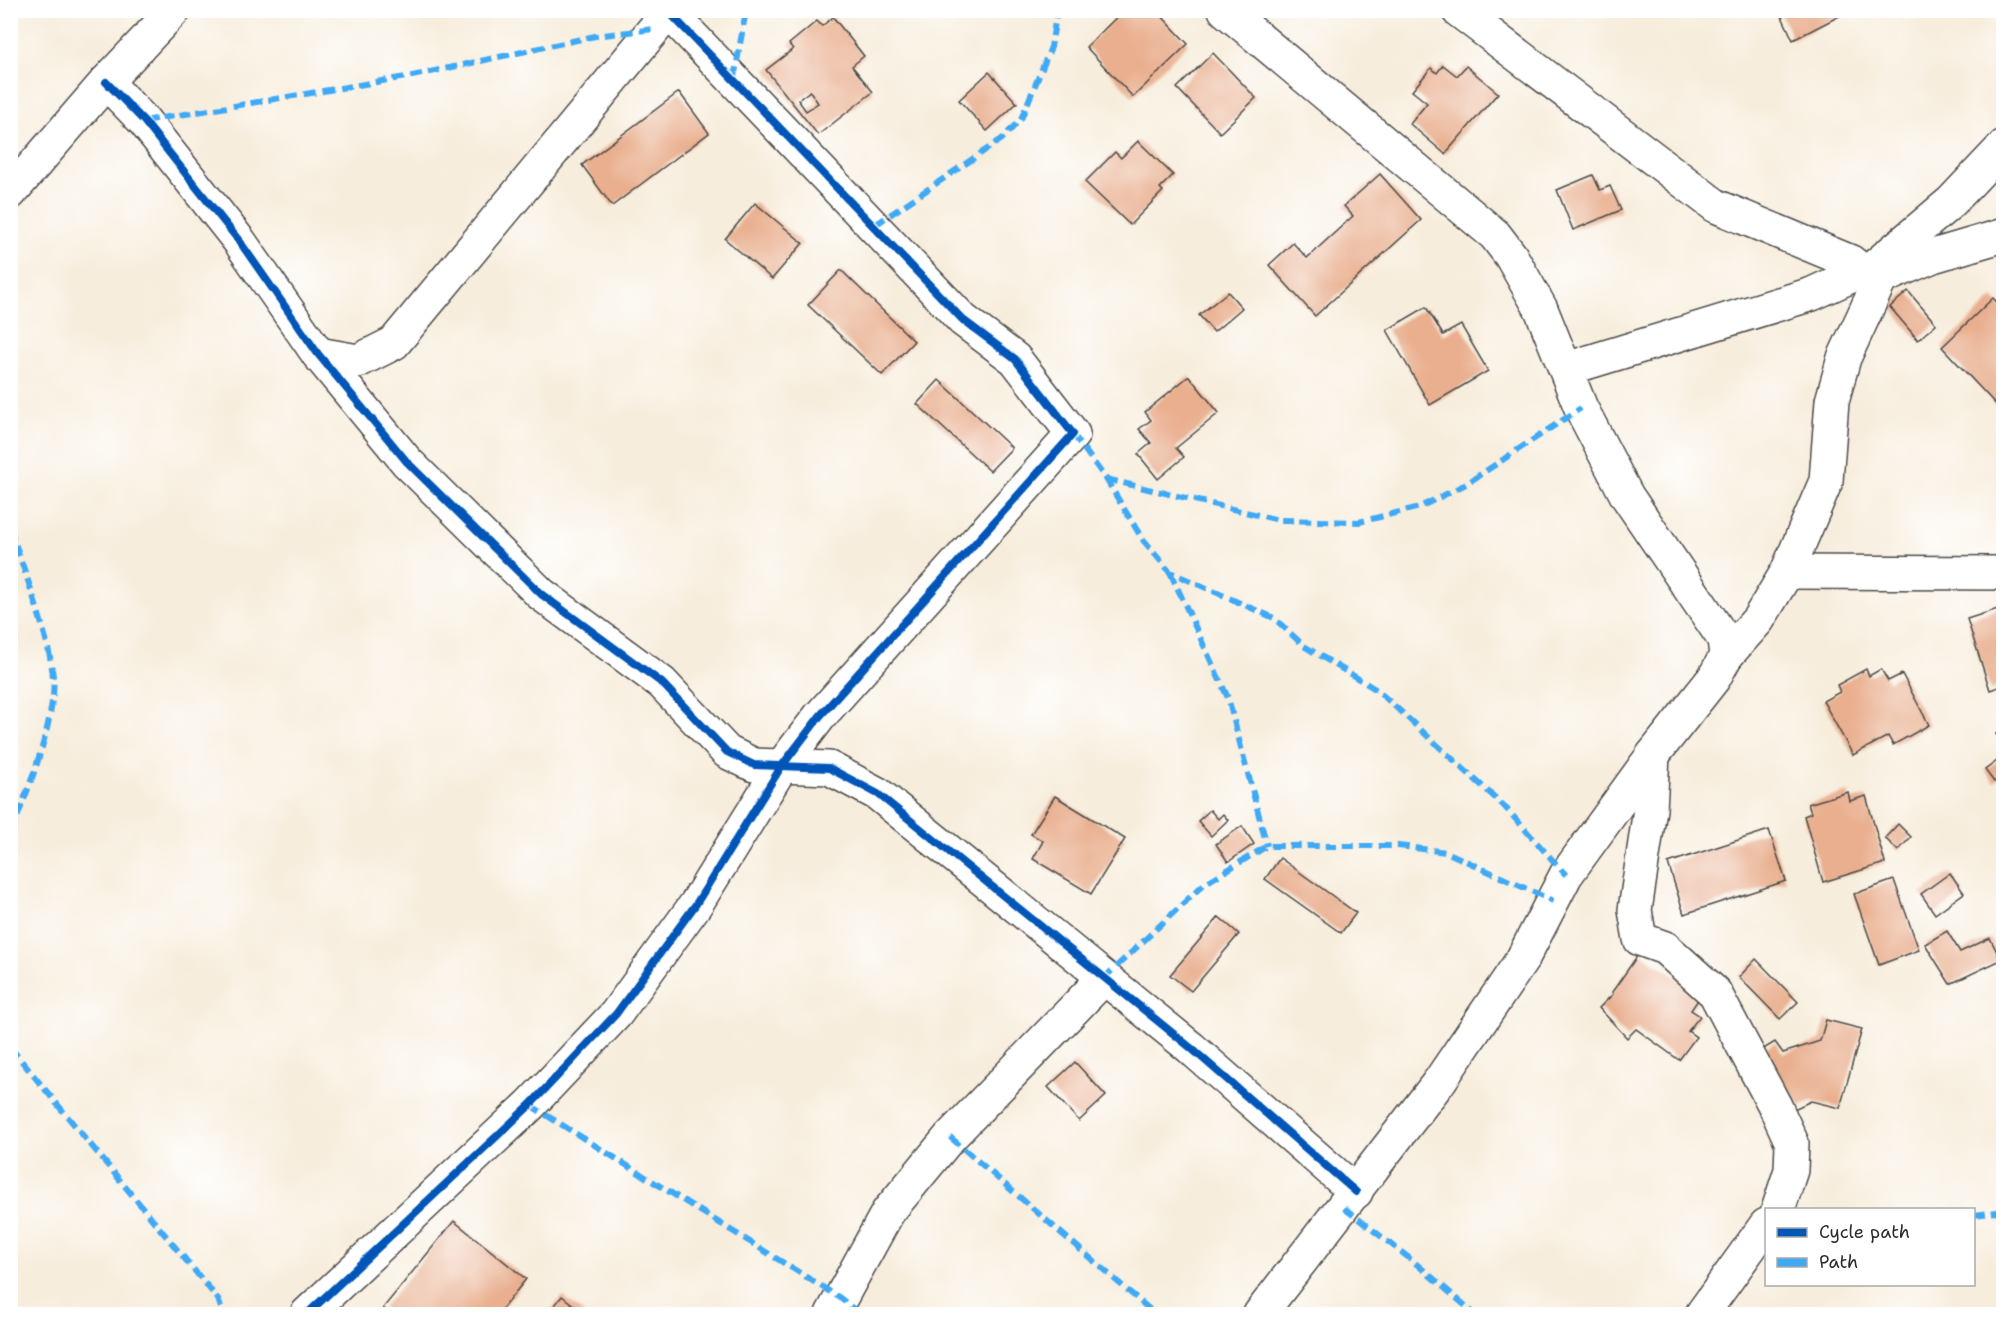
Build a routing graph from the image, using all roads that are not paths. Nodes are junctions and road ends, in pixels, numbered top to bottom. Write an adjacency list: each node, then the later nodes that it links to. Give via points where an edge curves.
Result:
1 (174, 10): 5 (street)
2 (1225, 10): 11 (street, via 1495,235 1541,309)
3 (1458, 10): 9 (street, via 1716,206 1851,262)
4 (669, 11): 10 (street, via 394,343 358,361); 15 (street, via 963,320 1015,359 1073,434)
5 (106, 82): 7 (street); 10 (street, via 144,121 240,242)
6 (2004, 146): 9 (street, via 1951,202)
7 (10, 193)
8 (2004, 235): 9 (street)
9 (1870, 274): 11 (street); 12 (street, via 1832,400 1826,481)
10 (318, 354): 17 (street, via 407,462 540,594 662,683 727,752 754,765)
11 (1566, 369): 14 (street, via 1581,408 1627,496 1724,639)
12 (1787, 572): 13 (street); 14 (street, via 1758,620)
13 (2004, 573)
14 (1726, 656): 16 (street, via 1714,678)
15 (820, 716): 17 (street); 18 (street)
16 (1653, 755): 20 (street, via 1566,875 1522,960 1439,1082); 21 (street, via 1650,809 1635,910 1640,939 1665,948 1715,993 1775,1106 1792,1143 1791,1170)
17 (781, 767): 18 (street); 23 (street, via 696,904 616,1014 530,1105)
18 (829, 768): 19 (street, via 878,794)
19 (1103, 979): 20 (street, via 1191,1048); 24 (street, via 950,1137 888,1212)
20 (1356, 1192): 25 (street)
21 (1778, 1208)
22 (1765, 1228): 26 (street)
23 (307, 1314)
24 (832, 1314)
25 (1260, 1314)
26 (1702, 1314)

